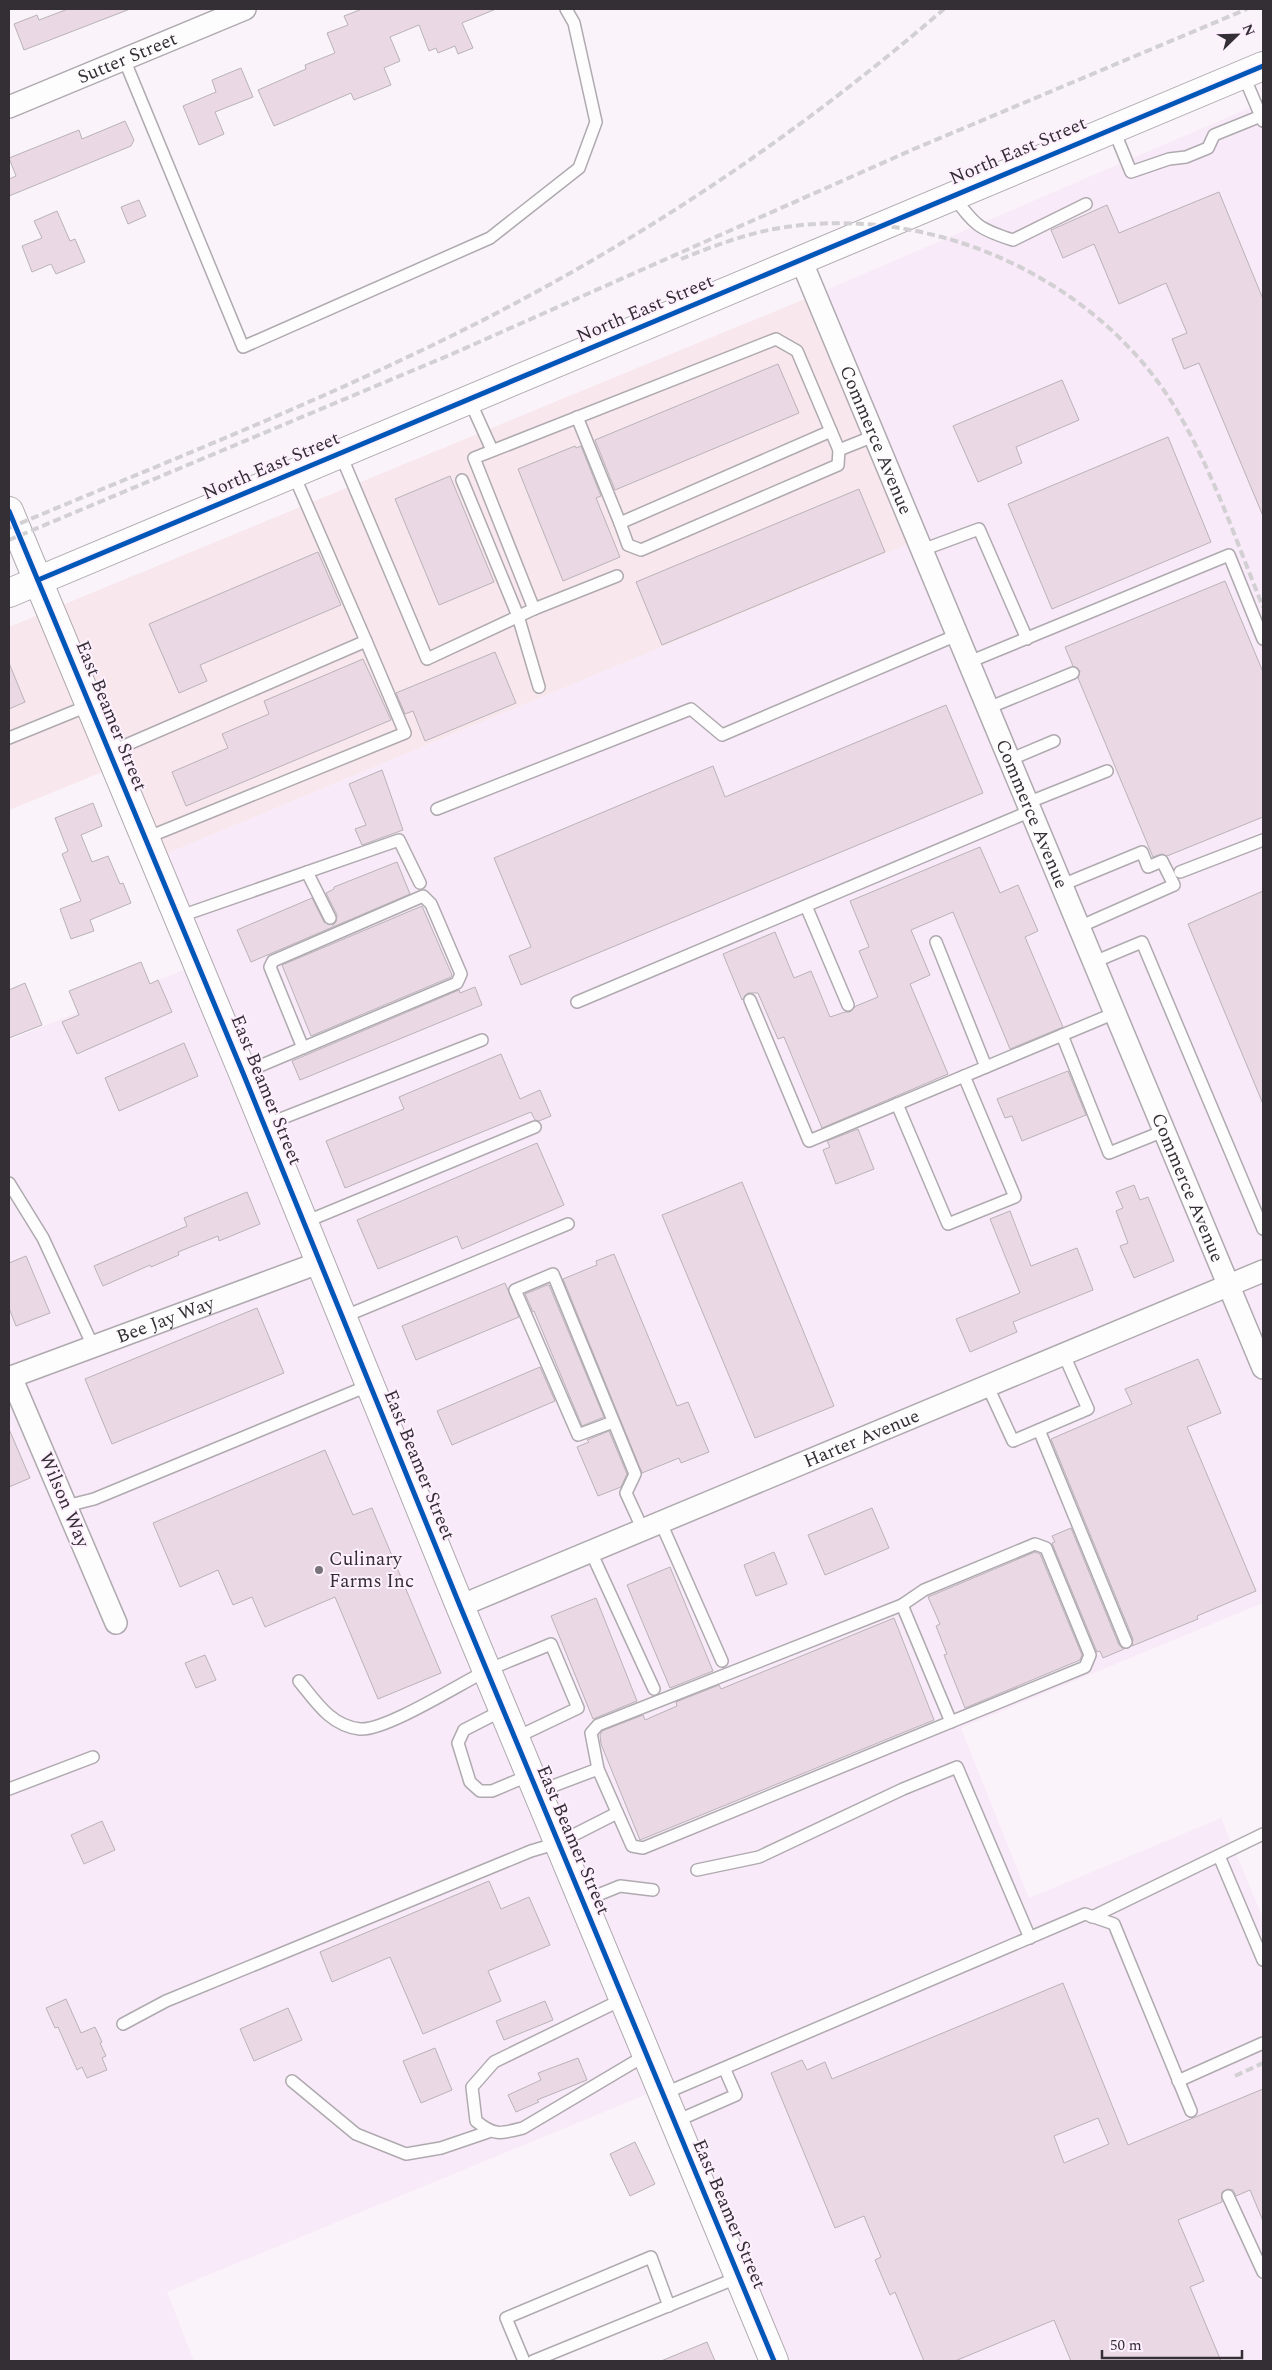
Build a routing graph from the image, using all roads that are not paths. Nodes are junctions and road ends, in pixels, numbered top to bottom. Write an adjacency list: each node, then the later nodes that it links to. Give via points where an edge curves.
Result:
1 (245, 9): 3 (street, Sutter Street)
2 (566, 9): 3 (lane, via 574,23 596,122 579,168 490,238 243,347)
3 (124, 59): 5 (street, Sutter Street)
4 (1253, 70): 6 (lane); 7 (street, North East Street)
5 (9, 108)
6 (1262, 119): 7 (lane, via 1214,135 1208,148 1186,157 1169,159 1131,172)
7 (1113, 128): 8 (street, North East Street)
8 (952, 195): 9 (lane, via 972,222 985,232 1013,240); 10 (street, North East Street)
9 (1086, 204)
10 (801, 260): 11 (street, North East Street); 14 (street, Commerce Avenue)
11 (469, 399): 15 (lane); 17 (street, North East Street)
12 (577, 418): 13 (lane, via 776,339 797,351); 15 (lane); 21 (lane)
13 (831, 431): 16 (lane); 21 (lane)
14 (874, 436): 16 (lane); 22 (street, Commerce Avenue)
15 (492, 450): 26 (lane, via 474,458)
16 (839, 450): 21 (lane, via 838,465 641,550 628,545)
17 (340, 453): 18 (street, North East Street); 27 (lane, via 427,659)
18 (293, 473): 24 (street, North East Street); 31 (lane)
19 (462, 480): 27 (lane)
20 (9, 511): 24 (street, East Beamer Street)
21 (620, 523)
22 (922, 550): 28 (street, Commerce Avenue); 29 (lane, via 979,529)
23 (617, 576): 26 (lane)
24 (38, 580): 25 (street, North East Street); 35 (street, East Beamer Street)
25 (9, 593)
26 (534, 609): 27 (lane)
27 (518, 616): 34 (lane)
28 (957, 635): 32 (street, Commerce Avenue); 43 (lane, via 722,735 691,709)
29 (1027, 638): 30 (lane, via 1229,555); 32 (lane)
30 (1263, 639)
31 (366, 641): 39 (lane); 44 (lane, via 405,734)
32 (969, 662): 36 (street, Commerce Avenue)
33 (1073, 673): 36 (lane)
34 (539, 687)
35 (90, 705): 37 (lane); 39 (street, East Beamer Street)
36 (988, 708): 40 (street, Commerce Avenue)
37 (9, 738)
38 (1054, 741): 40 (lane)
39 (110, 752): 44 (street, East Beamer Street)
40 (1010, 760): 42 (street, Commerce Avenue)
41 (1107, 771): 42 (lane)
42 (1029, 807): 49 (street, Commerce Avenue); 50 (lane)
43 (437, 809)
44 (146, 838): 51 (street, East Beamer Street)
45 (1263, 840): 47 (lane)
46 (307, 872): 48 (lane, via 399,840); 51 (lane); 52 (lane)
47 (1180, 872)
48 (420, 883)
49 (1062, 885): 53 (street, Commerce Avenue); 53 (lane, via 1142,852 1148,867 1162,861 1174,885)
50 (806, 906): 57 (lane); 58 (lane)
51 (178, 917): 64 (street, East Beamer Street)
52 (330, 918)
53 (1079, 927): 55 (street, Commerce Avenue)
54 (936, 942): 63 (lane)
55 (1094, 962): 59 (street, Commerce Avenue); 73 (lane, via 1142,942)
56 (750, 1000): 66 (lane, via 809,1141)
57 (577, 1002)
58 (848, 1005)
59 (1115, 1013): 60 (lane); 69 (street, Commerce Avenue)
60 (1062, 1035): 63 (lane); 69 (lane, via 1109,1153)
61 (482, 1040): 67 (lane)
62 (303, 1048): 62 (lane, via 456,983 462,974 431,904 424,896 273,961 270,967); 64 (lane)
63 (986, 1067): 65 (lane)
64 (243, 1073): 67 (street, East Beamer Street)
65 (964, 1076): 66 (lane); 66 (lane, via 1015,1197 948,1224)
66 (897, 1104)
67 (265, 1125): 71 (street, East Beamer Street)
68 (535, 1127): 71 (lane)
69 (1164, 1131): 76 (street, Commerce Avenue)
70 (9, 1183): 78 (lane, via 43,1238)
71 (305, 1222): 74 (street, East Beamer Street)
72 (568, 1224): 77 (lane)
73 (1263, 1230)
74 (321, 1262): 77 (street, East Beamer Street); 78 (street, Bee Jay Way)
75 (1263, 1271): 76 (street, Harter Avenue)
76 (1229, 1286): 79 (street, Harter Avenue); 80 (street, Commerce Avenue)
77 (342, 1317): 82 (street, East Beamer Street)
78 (93, 1346): 81 (street, Bee Jay Way)
79 (1064, 1355): 83 (street, Harter Avenue); 85 (lane, via 1088,1409)
80 (1263, 1368)
81 (10, 1378): 86 (street, Wilson Way)
82 (370, 1384): 86 (lane, via 94,1499); 89 (street, East Beamer Street)
83 (988, 1386): 85 (lane, via 1012,1441); 87 (street, Harter Avenue)
84 (614, 1422): 84 (lane, via 552,1274 515,1290 578,1435); 87 (lane, via 635,1474 626,1493)
85 (1039, 1430): 92 (lane)
86 (66, 1506): 91 (street, Wilson Way)
87 (652, 1526): 88 (street, Harter Avenue); 93 (lane)
88 (591, 1552): 89 (street, Harter Avenue); 96 (lane)
89 (460, 1606): 94 (street, East Beamer Street)
90 (902, 1606): 98 (lane); 98 (lane, via 924,1590 1035,1544 1046,1548 1050,1557 1090,1655 1085,1667); 101 (lane, via 598,1725 591,1733)
91 (116, 1623)
92 (1126, 1642)
93 (722, 1661)
94 (487, 1671): 95 (lane, via 380,1725 362,1729 344,1725 325,1713); 97 (street, East Beamer Street); 99 (lane, via 551,1644 578,1708)
95 (299, 1681)
96 (654, 1689)
97 (503, 1710): 99 (street, East Beamer Street); 102 (lane, via 464,1730 458,1743 470,1782 480,1791)
98 (950, 1722): 104 (lane, via 643,1848 632,1846)
99 (515, 1738): 102 (street, East Beamer Street)
100 (93, 1757): 103 (lane)
101 (598, 1770): 102 (lane); 104 (lane)
102 (534, 1784): 106 (street, East Beamer Street)
103 (9, 1789)
104 (617, 1813): 106 (lane)
105 (1263, 1834): 107 (lane)
106 (558, 1843): 110 (street, East Beamer Street); 115 (lane, via 531,1851 166,2001)
107 (1219, 1856): 111 (lane); 113 (lane)
108 (697, 1870): 112 (lane, via 759,1856 957,1767)
109 (653, 1890): 110 (lane, via 620,1886)
110 (582, 1901): 114 (street, East Beamer Street)
111 (1092, 1917): 112 (lane, via 1085,1914); 120 (lane, via 1114,1924)
112 (1030, 1938): 118 (lane)
113 (1263, 1960)
114 (623, 1999): 117 (street, East Beamer Street); 124 (lane, via 494,2062 472,2087 476,2121)
115 (123, 2024)
116 (1263, 2043): 120 (lane)
117 (646, 2055): 121 (street, East Beamer Street); 124 (lane, via 523,2128 502,2134)
118 (725, 2070): 121 (lane); 123 (lane, via 736,2095)
119 (292, 2081): 124 (lane, via 356,2134 406,2154 441,2148)
120 (1178, 2081): 122 (lane)
121 (663, 2094): 123 (street, East Beamer Street)
122 (1191, 2112)
123 (674, 2122): 127 (street, East Beamer Street)
124 (488, 2132)
125 (1228, 2196): 126 (lane)
126 (1263, 2272)
127 (739, 2277): 128 (lane); 131 (street, East Beamer Street)
128 (669, 2306): 129 (lane, via 651,2257 506,2318); 130 (lane)
129 (524, 2361)
130 (533, 2361)
131 (774, 2361)

